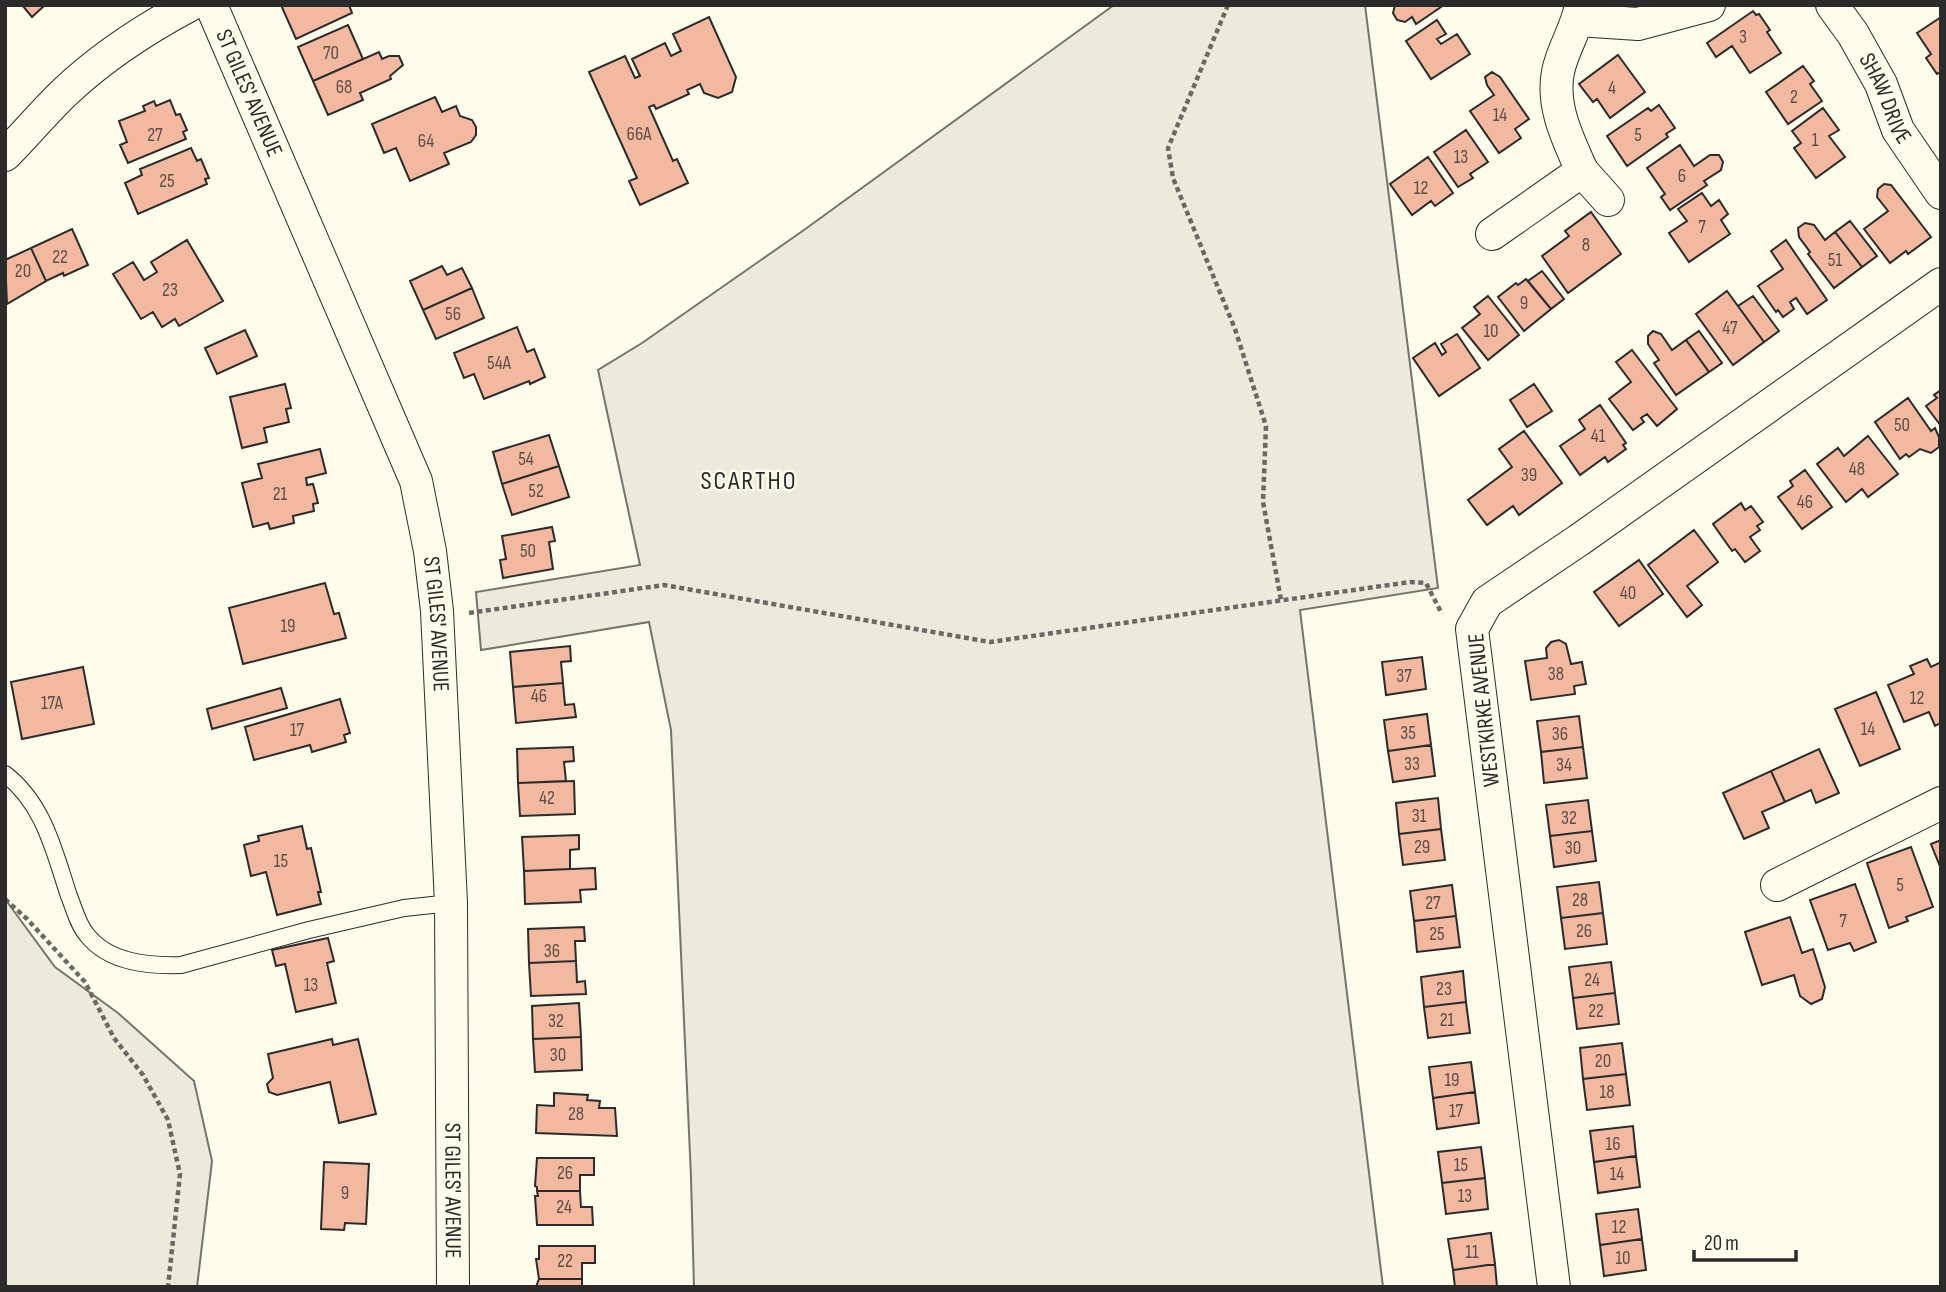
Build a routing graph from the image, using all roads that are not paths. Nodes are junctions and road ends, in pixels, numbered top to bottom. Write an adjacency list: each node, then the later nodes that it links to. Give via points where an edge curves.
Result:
1 (190, 5): 6 (street, via 105,57)
2 (211, 5): 15 (street, ST GILES' AVENUE, via 416,481 437,611)
3 (1709, 5): 5 (street, via 1638,24)
4 (1832, 5): 8 (street, SHAW DRIVE, via 1881,84 1898,130)
5 (1580, 13): 7 (street, via 1558,72 1559,116)
6 (5, 155)
7 (1582, 172): 9 (street); 10 (street)
8 (1941, 193)
9 (1608, 200)
10 (1492, 234)
11 (1941, 284): 17 (street, WESTKIRKE AVENUE, via 1487,602 1472,629)
12 (5, 774): 15 (lane, via 31,798 86,935 117,958 181,965 404,908)
13 (1941, 803): 14 (street)
14 (1777, 886)
15 (451, 903): 16 (street, ST GILES' AVENUE)
16 (453, 1287)
17 (1554, 1287)

